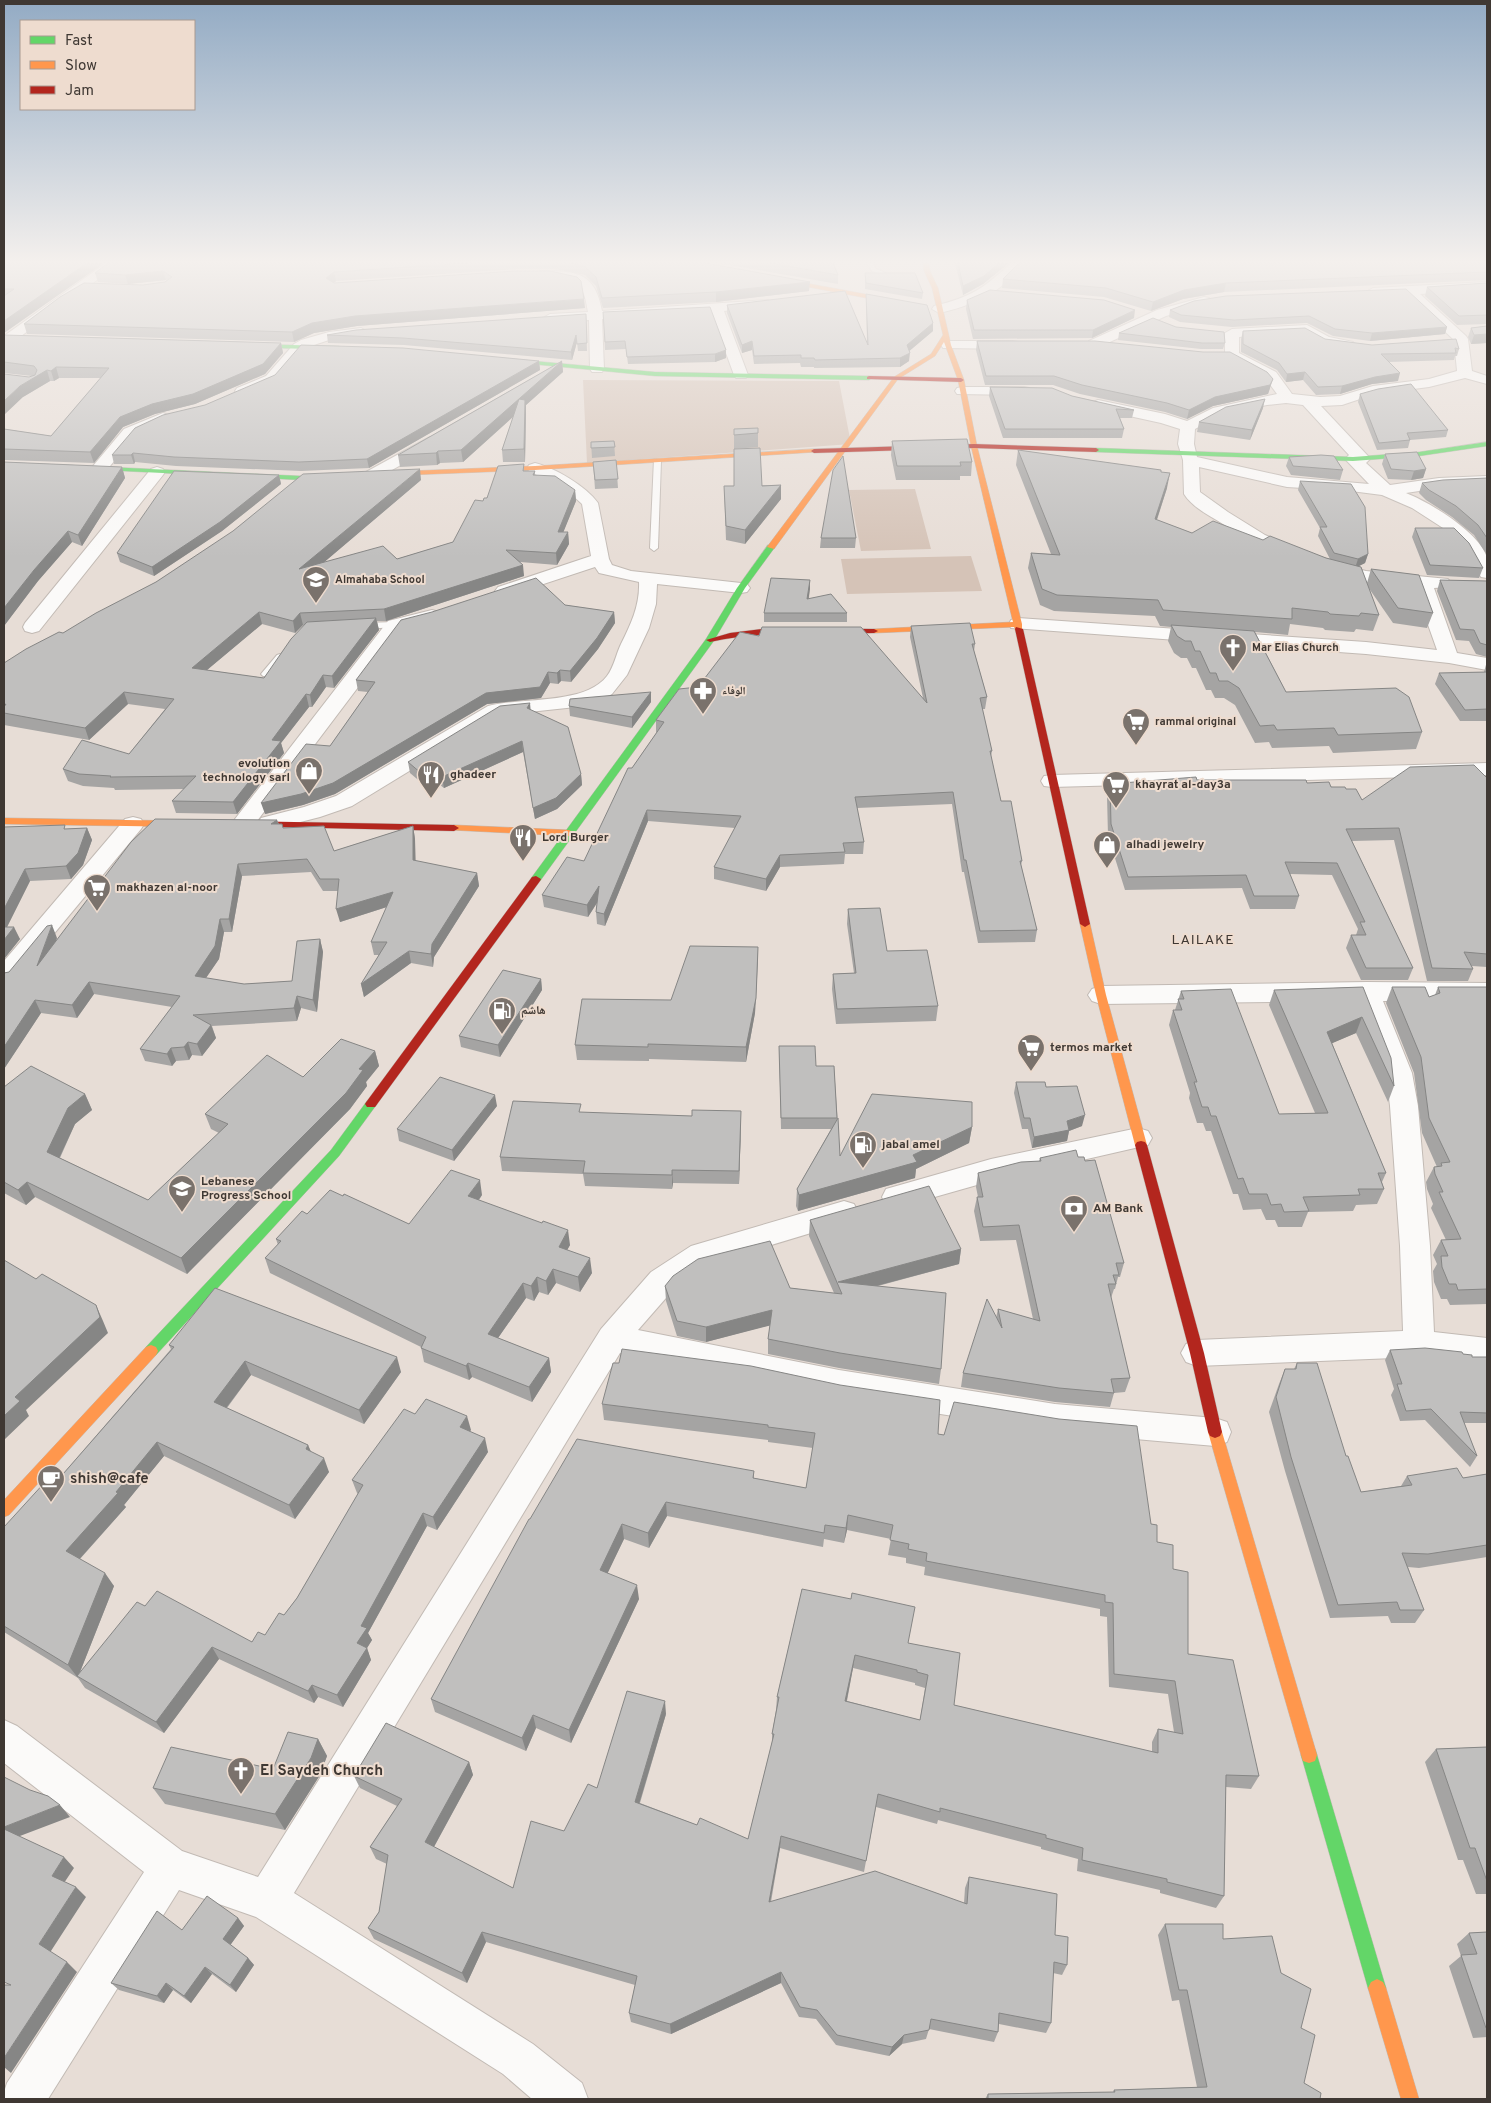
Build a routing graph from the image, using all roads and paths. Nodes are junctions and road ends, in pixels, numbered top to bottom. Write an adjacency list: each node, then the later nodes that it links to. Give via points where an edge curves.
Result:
1 (287, 361): 18 (street, via 271,379)
2 (510, 361): 9 (street)
3 (597, 361): 10 (street)
4 (736, 361): 12 (street)
5 (923, 361): 13 (street)
6 (954, 361): 16 (street)
7 (1244, 361): 19 (street, via 1270,374 1281,384)
8 (1464, 361): 11 (street)
9 (557, 366): 10 (street); 15 (street)
10 (597, 369): 12 (street, via 656,374)
11 (1465, 374): 14 (street); 20 (street, via 1429,383 1373,390 1342,400)
12 (741, 375): 13 (street)
13 (896, 378): 16 (street); 27 (street)
14 (1487, 380)
15 (532, 381)
16 (962, 385): 17 (street); 26 (street)
17 (1035, 391)
18 (232, 395)
19 (1286, 398): 20 (street); 23 (street, via 1229,407)
20 (1308, 401): 29 (street)
21 (1085, 402): 23 (street)
22 (177, 415): 33 (street, via 130,432)
23 (1188, 427): 28 (street)
24 (440, 436): 35 (street)
25 (1487, 444): 29 (street)
26 (974, 446): 27 (street); 28 (street); 49 (street)
27 (845, 449): 30 (street); 46 (street)
28 (1189, 456): 29 (street); 39 (street, via 1287,482); 45 (street, via 1192,494 1207,507 1265,541 1295,557 1332,570)
29 (1357, 459): 39 (street)
30 (657, 461): 32 (street); 41 (lane)
31 (70, 468): 33 (street)
32 (535, 468): 35 (street); 42 (street, via 569,484 590,504)
33 (99, 469): 34 (street)
34 (157, 472): 37 (street); 52 (street)
35 (367, 475)
36 (344, 476): 37 (street)
37 (301, 478): 40 (street)
38 (1487, 481): 39 (street)
39 (1386, 490): 44 (street, via 1444,520 1475,550)
40 (280, 496)
41 (654, 548)
42 (600, 559): 43 (street, via 605,569); 47 (street)
43 (648, 578): 46 (street); 61 (street, via 650,594 644,620 615,679 602,691 576,700 494,710 344,801)
44 (1478, 582): 45 (street)
45 (1423, 583): 55 (street)
46 (740, 588): 53 (street)
47 (485, 597)
48 (452, 609): 50 (street)
49 (1018, 624): 53 (street, via 867,631 763,630 736,632); 55 (street, via 1356,647); 59 (street)
50 (395, 625): 51 (lane); 64 (street)
51 (355, 626)
52 (32, 627)
53 (710, 640): 65 (street)
54 (288, 648): 57 (lane)
55 (1449, 657): 56 (street)
56 (1487, 664)
57 (266, 674)
58 (1487, 769): 59 (street)
59 (1052, 781): 69 (street)
60 (4, 821): 62 (street)
61 (269, 823): 64 (street); 65 (street)
62 (134, 824): 63 (street); 66 (street)
63 (203, 824)
64 (238, 824)
65 (570, 833): 76 (street, via 335,1153)
66 (4, 976)
67 (1367, 991): 68 (street); 69 (street); 72 (street, via 1399,1073 1404,1106)
68 (1487, 991)
69 (1101, 995): 70 (street)
70 (1138, 1138): 71 (street, via 991,1170 702,1254 662,1281); 74 (street)
71 (612, 1338): 75 (street, via 840,1384 1045,1416); 79 (street)
72 (1419, 1344): 73 (street); 74 (street)
73 (1487, 1351)
74 (1197, 1354): 75 (street)
75 (1215, 1432): 82 (street)
76 (4, 1510)
77 (4, 1739): 78 (street)
78 (170, 1867): 79 (street); 80 (street)
79 (267, 1900): 81 (street, via 518,2059)
80 (23, 2099)
81 (566, 2099)
82 (1410, 2099)

